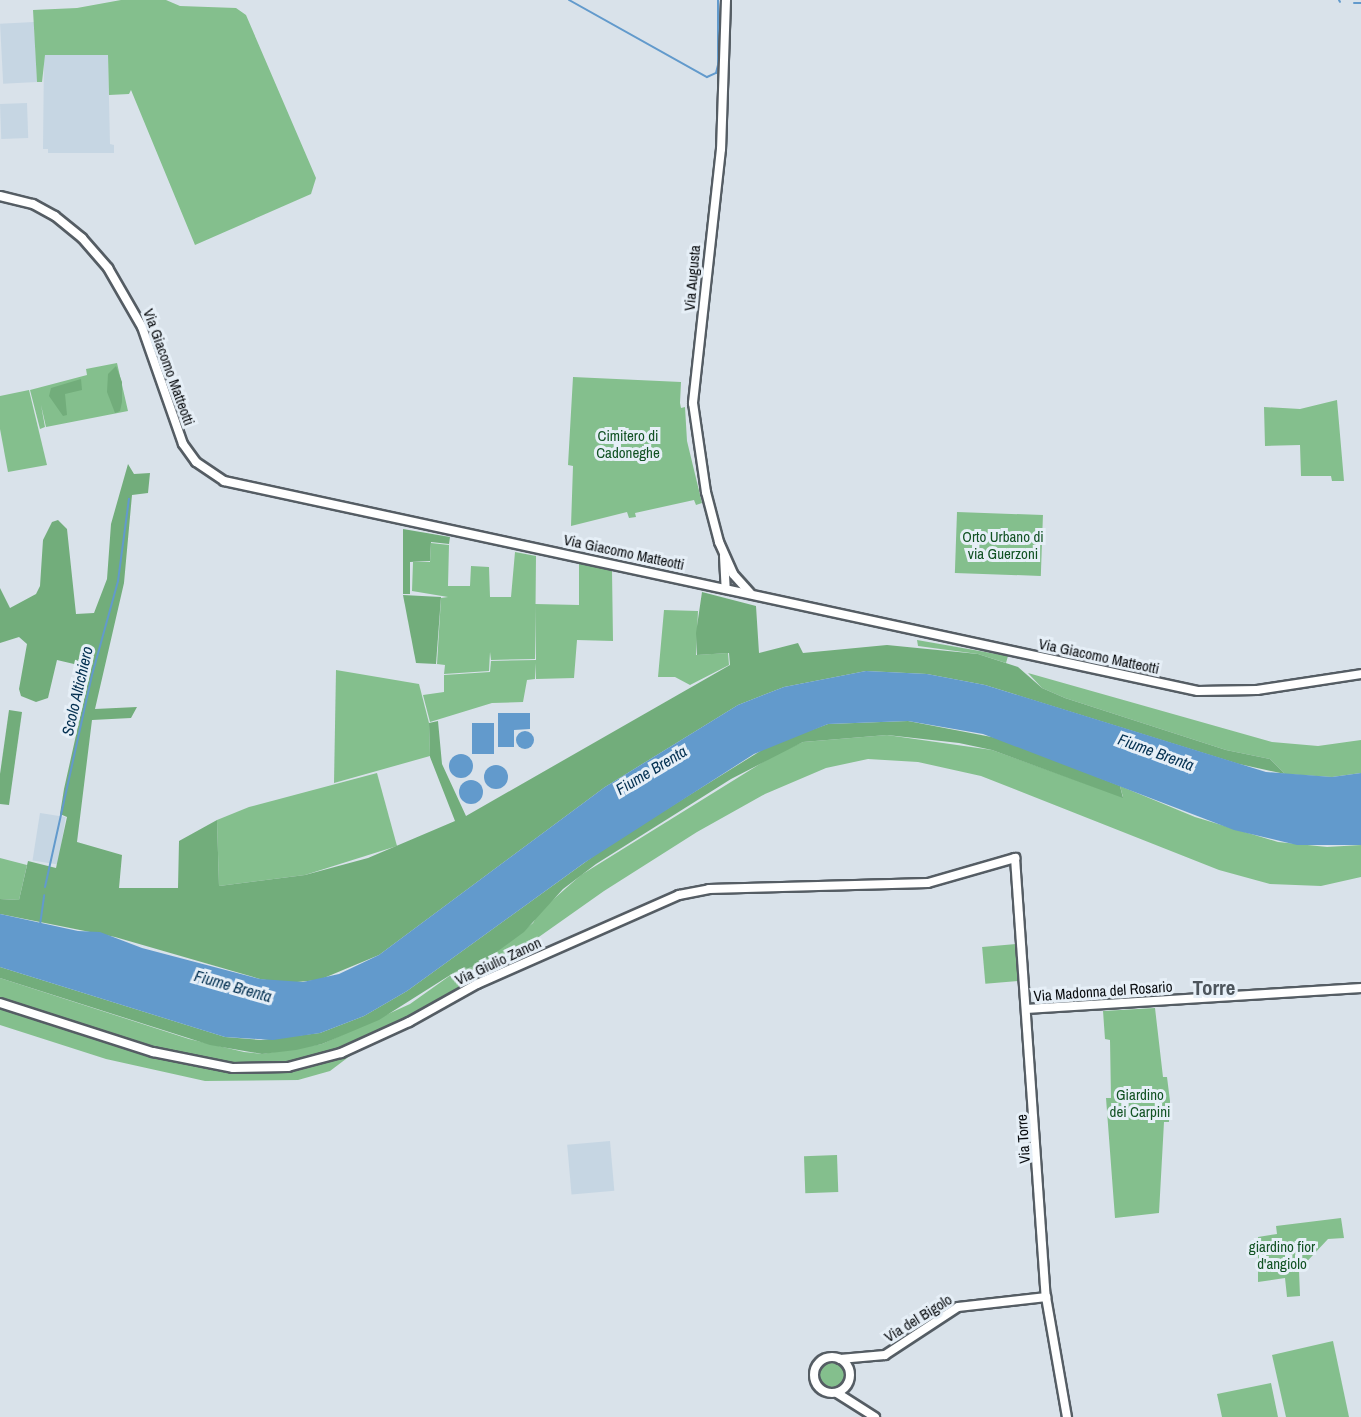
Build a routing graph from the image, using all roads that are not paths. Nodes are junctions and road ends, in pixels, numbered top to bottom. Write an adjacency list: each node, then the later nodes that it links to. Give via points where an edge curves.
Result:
1 (726, 0): 3 (street, Via Augusta, via 721,148 693,388 706,492)
2 (0, 195): 6 (street, Via Giacomo Matteotti, via 33,204 82,238 117,280 142,327 179,436 196,462 215,477 258,491)
3 (724, 556): 4 (street, Via Augusta); 5 (street, Via Augusta)
4 (722, 574): 6 (street); 7 (street, Via Augusta)
5 (733, 574): 7 (street); 8 (street, Via Augusta)
6 (710, 585): 7 (street, Via Giacomo Matteotti)
7 (726, 589): 8 (street, Via Giacomo Matteotti)
8 (753, 595): 9 (street, Via Giacomo Matteotti, via 1207,692 1257,690)
9 (1361, 674)
10 (1015, 858): 12 (street, Via Giulio Zanon, via 928,883 709,889 680,895 477,984 351,1048 288,1067 233,1068 163,1054); 13 (street, Via Torre)
11 (1361, 988): 13 (street, Via Madonna del Rosario)
12 (0, 1003)
13 (1026, 1009): 14 (street, Via Torre)
14 (1046, 1297): 15 (street, Via del Bigolo, via 958,1306 885,1355); 18 (street, Via Torre)
15 (840, 1359): 16 (street, via 848,1366 850,1377 846,1387); 16 (street, Via del Bigolo, via 820,1360 813,1374 819,1388)
16 (837, 1393): 17 (street)
17 (875, 1417)
18 (1067, 1417)

